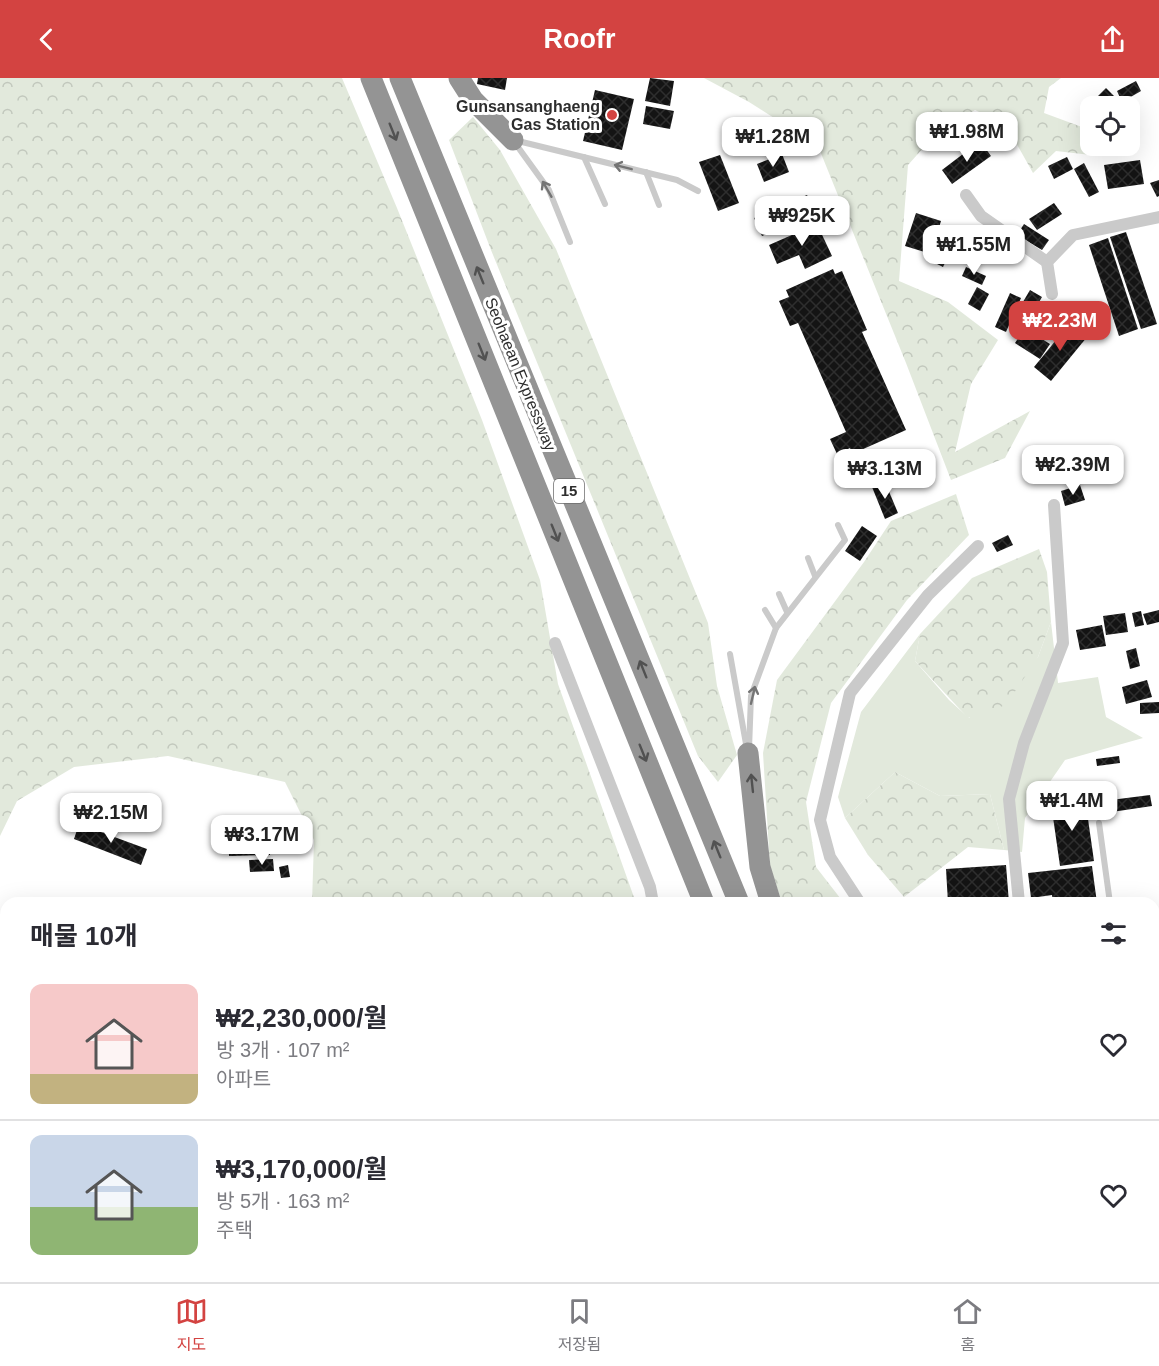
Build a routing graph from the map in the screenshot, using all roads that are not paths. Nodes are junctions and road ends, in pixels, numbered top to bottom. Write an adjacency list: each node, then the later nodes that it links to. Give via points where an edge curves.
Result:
1 (371, 78): 29 (highway, Seohaean Expressway / 15, one-way to 29)
2 (400, 78): 30 (highway, Seohaean Expressway / 15, one-way to 2)
3 (459, 78): 4 (highway, via 474,100)
4 (513, 140): 5 (lane); 12 (lane, one-way to 4, via 549,190)
5 (584, 157): 6 (lane, one-way to 5); 9 (lane)
6 (646, 172): 7 (lane, via 677,180); 10 (lane)
7 (698, 191)
8 (966, 195): 13 (street, via 981,216)
9 (604, 204)
10 (660, 206)
11 (1159, 217): 13 (street, via 1073,235)
12 (570, 242)
13 (1047, 262): 14 (street)
14 (1052, 294)
15 (1054, 505): 33 (street, via 1063,644 1024,743 1009,799)
16 (838, 525): 19 (lane, via 844,540)
17 (978, 546): 32 (street, via 928,595 850,693 820,820 830,857)
18 (808, 558): 19 (lane)
19 (815, 576): 22 (lane)
20 (779, 594): 22 (lane)
21 (765, 610): 23 (lane)
22 (787, 612): 23 (lane)
23 (776, 628): 26 (lane, one-way to 23, via 751,696)
24 (555, 643): 28 (street)
25 (730, 654): 26 (lane)
26 (748, 753): 31 (highway, one-way to 26, via 760,867)
27 (1099, 823): 34 (lane)
28 (651, 897)
29 (702, 897)
30 (737, 897)
31 (769, 897)
32 (856, 897)
33 (1018, 897)
34 (1109, 897)

